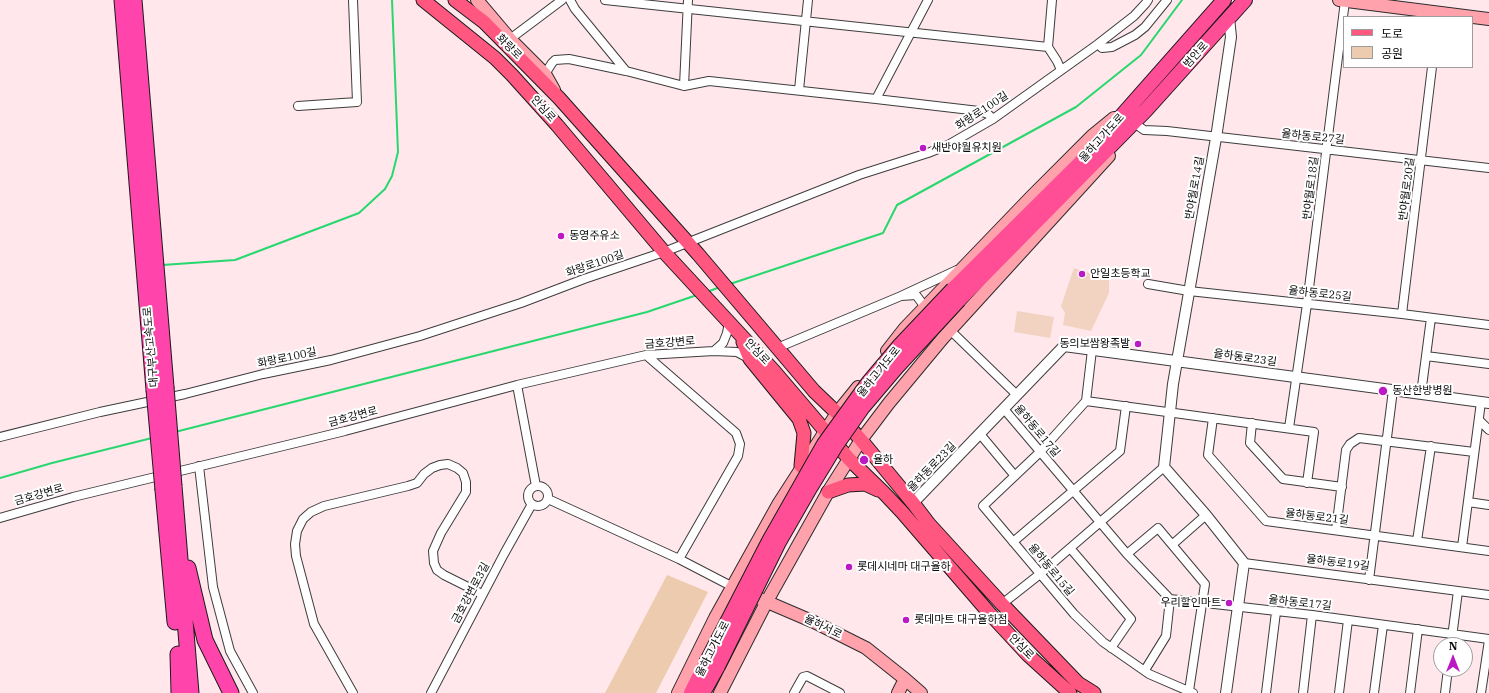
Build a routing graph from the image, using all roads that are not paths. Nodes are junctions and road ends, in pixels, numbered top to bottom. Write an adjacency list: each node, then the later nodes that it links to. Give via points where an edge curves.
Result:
1 (122, 0): 48 (highway, 대구부산고속도로)
2 (134, 0): 48 (highway, 대구부산고속도로)
3 (353, 0): 40 (street, via 357,102)
4 (423, 0): 20 (main road)
5 (436, 0): 20 (main road)
6 (455, 0): 37 (main road, 화랑로, via 484,22)
7 (477, 0): 28 (main road)
8 (562, 0): 28 (street)
9 (570, 0): 33 (street)
10 (605, 0): 19 (street)
11 (808, 0): 26 (street)
12 (928, 0): 27 (street)
13 (1052, 0): 30 (street)
14 (1148, 0): 29 (street, 화랑로100길, via 1142,9)
15 (1167, 0): 29 (street, via 1135,35 1112,47 1102,48)
16 (1224, 0): 39 (highway, 범안로)
17 (1245, 0): 23 (highway, 범안로)
18 (1342, 0): 21 (main road); 44 (street, 반야월로18길)
19 (687, 4): 26 (street); 35 (street)
20 (440, 15): 49 (main road, 안심로, via 496,58 557,125)
21 (1438, 15): 22 (main road)
22 (1451, 16)
23 (1230, 18): 39 (highway, 범안로); 43 (street, 반야월로14길, via 1232,37)
24 (1473, 18): 25 (main road)
25 (1489, 19)
26 (805, 22): 27 (street); 36 (street)
27 (911, 33): 30 (street); 38 (street)
28 (510, 39): 34 (main road)
29 (1098, 44): 32 (street, 화랑로100길)
30 (1048, 47): 32 (street)
31 (1432, 68): 45 (street, 반야월로20길)
32 (1061, 70): 41 (street, 화랑로100길)
33 (626, 71): 34 (street, via 560,59 555,60); 35 (street)
34 (545, 74): 37 (main road)
35 (684, 86): 36 (street, via 709,81)
36 (798, 90): 38 (street)
37 (559, 98): 47 (main road, 안심로)
38 (876, 99): 41 (street, via 979,111)
39 (1141, 105): 42 (main road); 50 (main road, via 1092,136); 148 (highway, 율하고가도로, bridge, via 1080,163 956,295 900,345 868,383 824,444 768,541)
40 (298, 106)
41 (993, 119): 47 (street, 화랑로100길, via 948,145 859,175)
42 (1137, 125): 43 (street, 율하동로27길, via 1144,130); 60 (main road)
43 (1216, 138): 44 (street, 율하동로27길); 52 (street, 반야월로14길)
44 (1327, 150): 45 (street, 율하동로27길); 54 (street, 반야월로18길)
45 (1422, 160): 46 (street, 율하동로27길); 56 (street, 반야월로20길)
46 (1489, 168)
47 (688, 243): 49 (street, 화랑로100길); 61 (main road, 안심로)
48 (148, 246): 103 (highway, 대구부산고속도로, bridge)
49 (664, 252): 59 (main road, 안심로); 89 (street, 화랑로100길, via 584,278 521,303 412,338 331,360 100,412)
50 (964, 268): 53 (street); 55 (main road)
51 (1148, 284): 52 (street, 율하동로25길)
52 (1189, 291): 54 (street, 율하동로25길); 67 (street, 반야월로14길)
53 (901, 296): 55 (street, via 916,295); 61 (street)
54 (1307, 304): 56 (street, 율하동로25길); 70 (street, 반야월로18길)
55 (924, 308): 69 (main road)
56 (1402, 314): 57 (street, 율하동로25길)
57 (1431, 318): 58 (street, 율하동로25길); 65 (street)
58 (1489, 325)
59 (733, 327): 63 (street, via 727,333 723,344); 66 (main road); 87 (main road, 안심로)
60 (950, 330): 74 (street); 75 (main road)
61 (777, 348): 81 (main road, 안심로)
62 (1092, 350): 67 (street, 율하동로23길); 74 (street, 율하동로23길, via 1064,346); 76 (street)
63 (714, 351): 64 (street, 금호강변로); 66 (street, 금호강변로, via 737,352)
64 (646, 355): 71 (street, 금호강변로); 126 (street, via 736,433 740,444 738,456)
65 (1426, 356): 68 (street); 73 (street)
66 (750, 359): 97 (main road, via 799,419 804,433)
67 (1177, 361): 70 (street, 율하동로23길); 80 (street)
68 (1489, 364)
69 (868, 374): 75 (main road, via 871,392); 81 (main road)
70 (1296, 377): 72 (street, 율하동로23길); 85 (street, 반야월로18길)
71 (516, 385): 96 (street, 금호강변로, via 345,431); 101 (street)
72 (1393, 390): 73 (street, 율하동로23길); 91 (street)
73 (1421, 394): 77 (street, 율하동로23길)
74 (1017, 395): 79 (street, 율하동로23길)
75 (891, 401): 90 (main road)
76 (1086, 401): 78 (street); 93 (street)
77 (1485, 402): 83 (street)
78 (1126, 406): 80 (street); 104 (street, via 1120,450)
79 (1004, 409): 88 (street, 율하동로23길); 93 (street, 율하동로17길)
80 (1170, 412): 82 (street); 98 (street)
81 (837, 413): 87 (main road); 90 (main road, 안심로)
82 (1213, 418): 84 (street); 117 (street, 율하동로21길, via 1208,455 1266,521)
83 (1479, 420): 86 (street); 94 (street)
84 (1252, 423): 85 (street); 100 (street, via 1250,443 1283,480)
85 (1289, 428): 100 (street, via 1314,432)
86 (1489, 430)
87 (825, 431): 95 (main road, 안심로); 97 (main road)
88 (980, 434): 99 (street); 109 (street, 율하동로23길)
89 (0, 438)
90 (861, 440): 95 (main road); 109 (main road, 안심로)
91 (1387, 441): 92 (street); 102 (street, via 1359,438 1350,444 1346,450); 118 (street)
92 (1431, 446): 94 (street); 119 (street)
93 (1040, 452): 99 (street); 104 (street, 율하동로17길)
94 (1474, 452): 108 (street)
95 (846, 456): 105 (main road); 106 (main road, 안심로)
96 (199, 466): 114 (street, 금호강변로); 156 (street, via 213,587 230,651)
97 (801, 466): 112 (main road, via 815,473 821,483); 130 (main road)
98 (1164, 467): 113 (street); 116 (street)
99 (1015, 476): 120 (street, 율하동로15길, via 983,506)
100 (1307, 483): 102 (street)
101 (536, 486): 107 (street, via 545,489); 110 (street, via 529,492)
102 (1342, 487): 117 (street)
103 (168, 488): 115 (highway, 대구부산고속도로); 153 (highway, 대구부산고속도로)
104 (1073, 490): 116 (street, 율하동로17길); 120 (street)
105 (828, 492): 106 (main road, via 848,485 865,484); 112 (main road)
106 (884, 493): 167 (main road, 안심로, via 1028,655)
107 (548, 499): 110 (street, via 541,506); 126 (street)
108 (1468, 502): 111 (street); 122 (street)
109 (913, 503): 137 (main road, 안심로)
110 (532, 504): 132 (street, 금호강변로3길)
111 (1489, 505)
112 (821, 506): 135 (main road)
113 (1206, 516): 121 (street); 127 (street)
114 (0, 518)
115 (177, 522): 154 (highway, 대구부산고속도로); 155 (highway, via 205,640)
116 (1100, 522): 123 (street); 125 (street, 율하동로17길)
117 (1336, 530): 118 (street, 율하동로21길)
118 (1375, 535): 119 (street, 율하동로21길); 129 (street)
119 (1417, 541): 122 (street, 율하동로21길)
120 (1013, 542): 128 (street, 율하동로15길)
121 (1173, 544): 125 (street, via 1158,528); 136 (street, via 1205,584)
122 (1462, 547): 124 (street, 율하동로21길)
123 (1070, 548): 128 (street); 147 (street, via 1131,619)
124 (1489, 551)
125 (1126, 554): 134 (street, 율하동로17길)
126 (679, 559): 130 (street)
127 (1244, 563): 129 (street, 율하동로19길); 138 (street)
128 (1040, 574): 137 (street); 147 (street, 율하동로15길, via 1074,614)
129 (1369, 580): 131 (street, 율하동로19길)
130 (733, 587): 135 (main road, 율하서로); 159 (main road)
131 (1458, 591): 133 (street, 율하동로19길); 144 (street)
132 (482, 594): 157 (street, via 444,575 437,570 434,563 433,551 441,533 466,492 466,482 457,468 448,464 440,465 424,474 417,483 324,506 311,512 303,519 297,531 296,556 314,624); 158 (street, 금호강변로3길)
133 (1489, 595)
134 (1170, 599): 136 (street, 율하동로17길); 149 (street, via 1166,636)
135 (767, 601): 151 (main road, 율하서로, via 866,648); 162 (main road)
136 (1202, 603): 138 (street, 율하동로17길); 152 (street)
137 (1002, 604): 168 (main road, 안심로, via 1078,683)
138 (1238, 607): 139 (street, 율하동로17길); 169 (street)
139 (1276, 612): 140 (street, 율하동로17길); 170 (street)
140 (1312, 615): 141 (street, 율하동로17길); 171 (street)
141 (1348, 620): 142 (street, 율하동로17길); 172 (street)
142 (1383, 625): 143 (street, 율하동로17길); 173 (street)
143 (1418, 629): 144 (street, 율하동로17길); 174 (street)
144 (1452, 634): 145 (street); 146 (street, 율하동로17길)
145 (1452, 637)
146 (1489, 639): 176 (street)
147 (1111, 648): 149 (street, 율하동로15길)
148 (712, 664): 160 (highway, 율하고가도로); 161 (highway, 율하고가도로)
149 (1144, 670): 152 (street, 율하동로15길)
150 (1447, 677): 175 (street)
151 (905, 679): 165 (main road); 166 (main road, 율하서로)
152 (1191, 692)
153 (180, 693)
154 (191, 693)
155 (231, 693)
156 (253, 693)
157 (354, 693)
158 (431, 693)
159 (678, 693)
160 (691, 693)
161 (703, 693)
162 (720, 693)
163 (794, 693): 164 (street, via 807,676)
164 (840, 693)
165 (898, 693)
166 (921, 693)
167 (1070, 693)
168 (1094, 693)
169 (1226, 693)
170 (1266, 693)
171 (1303, 693)
172 (1339, 693)
173 (1374, 693)
174 (1410, 693)
175 (1444, 693)
176 (1481, 693)

